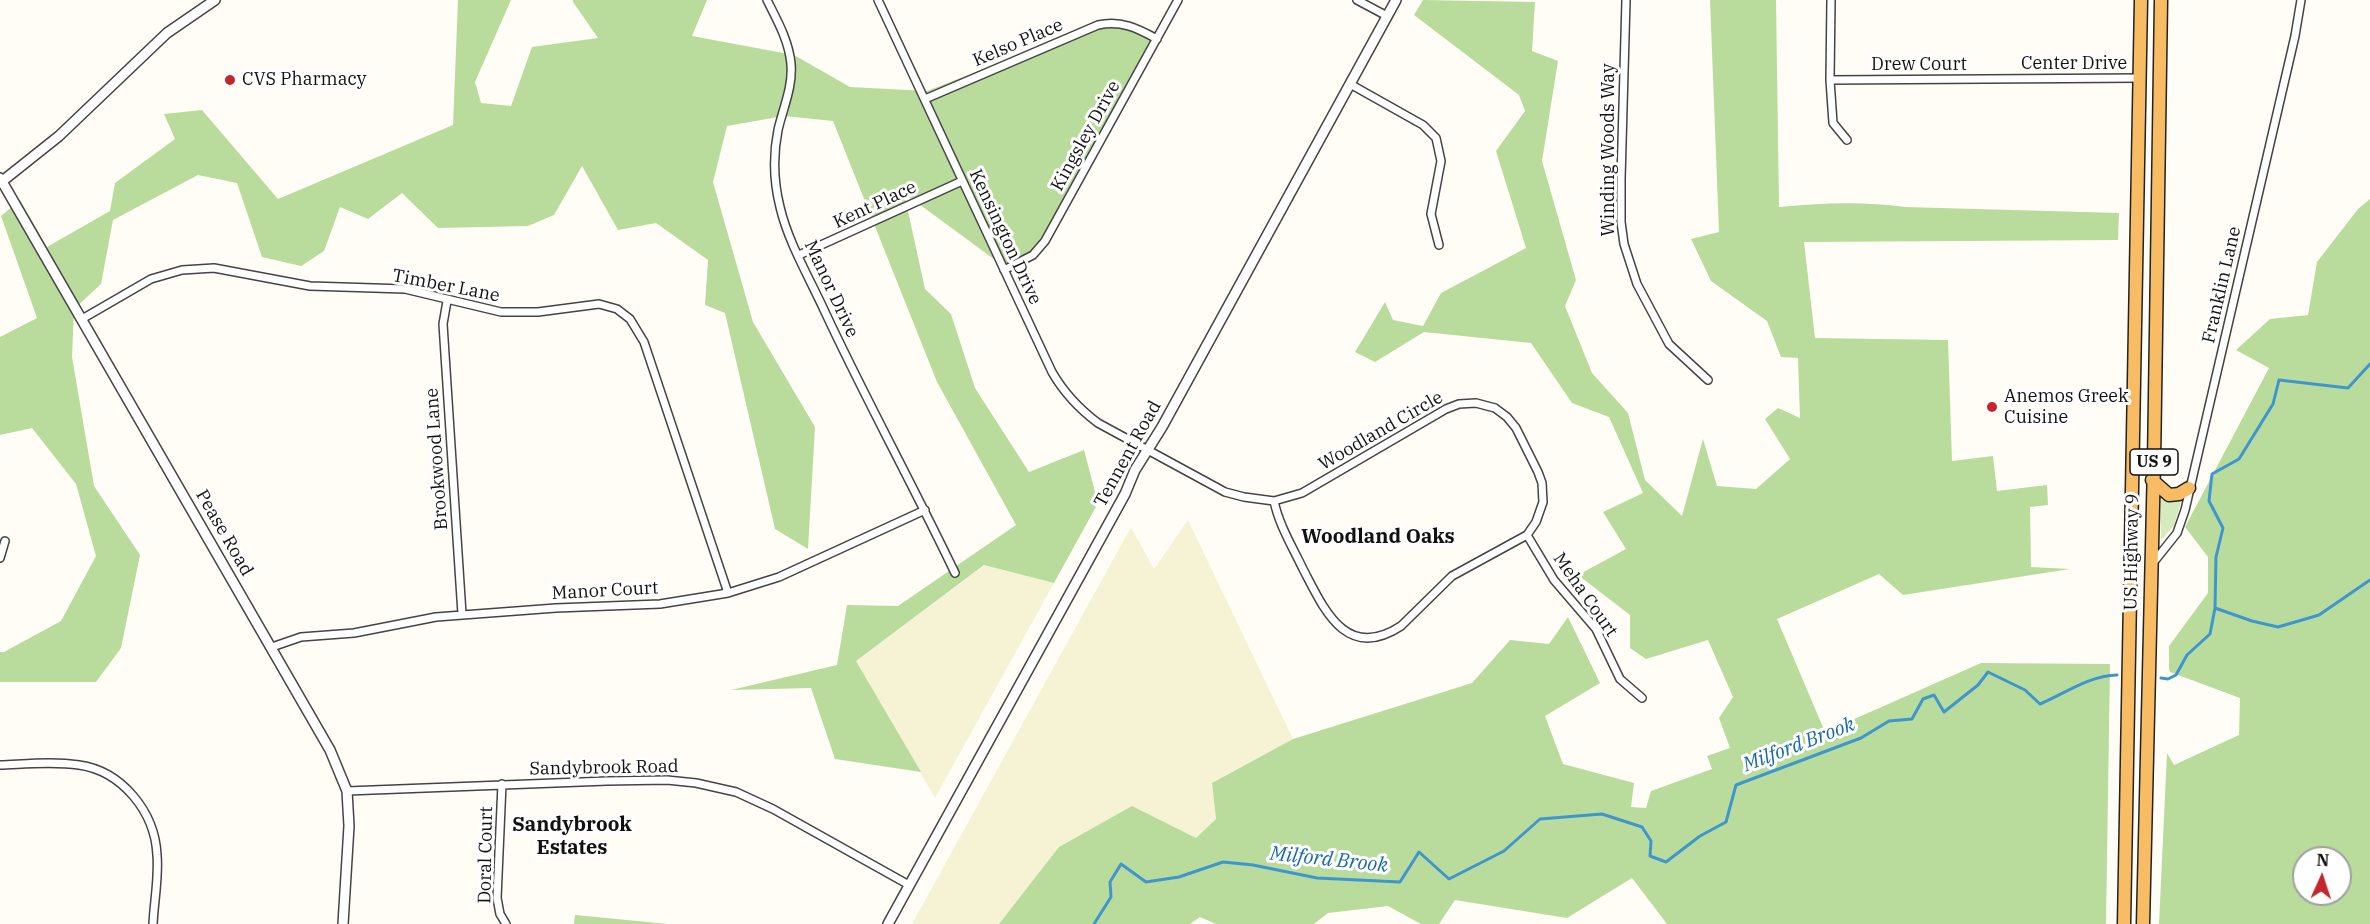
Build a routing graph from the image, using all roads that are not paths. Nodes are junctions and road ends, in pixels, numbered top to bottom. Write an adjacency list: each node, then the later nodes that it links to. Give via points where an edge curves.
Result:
1 (214, 0): 20 (street, via 167,33 59,136)
2 (767, 0): 23 (street, Manor Drive, via 791,63 775,170 780,208)
3 (878, 0): 18 (street, Kensington Drive)
4 (1178, 0): 13 (street, Kingsley Drive)
5 (1357, 0): 12 (street)
6 (1396, 0): 12 (street, Tennent Road)
7 (1626, 0): 27 (street, Winding Woods Way, via 1621,179 1624,244 1637,284 1669,344)
8 (1831, 0): 16 (street)
9 (2141, 0): 14 (highway, US Highway 9 / US 9)
10 (2160, 0): 29 (highway, US Highway 9 / US 9)
11 (2301, 0): 30 (street, Franklin Lane)
12 (1387, 16): 17 (street, Tennent Road)
13 (1157, 39): 18 (street, Kelso Place, via 1128,25 1098,26); 24 (street, Kingsley Drive, via 1045,241 1033,255)
14 (2140, 78): 15 (street, Center Drive); 50 (highway, US Highway 9 / US 9)
15 (2008, 79): 16 (street, Drew Court)
16 (1830, 80): 19 (street, via 1833,123)
17 (1350, 84): 22 (street, via 1423,125 1436,138 1441,160 1431,214); 28 (street, Tennent Road)
18 (925, 99): 21 (street, Kensington Drive)
19 (1847, 140)
20 (1, 181): 26 (street, Pease Road)
21 (962, 181): 23 (street, Kent Place); 24 (street, Kensington Drive)
22 (1439, 244)
23 (799, 255): 32 (street, Manor Drive, via 863,392)
24 (1004, 270): 28 (street, Kensington Drive, via 1063,390 1085,413)
25 (447, 301): 26 (street, Timber Lane, via 405,290 310,285 234,270 194,268 151,279); 38 (street, Timber Lane, via 511,313 599,304 630,318 644,342); 39 (street, Brookwood Lane, via 443,324)
26 (82, 319): 40 (street, Pease Road)
27 (1708, 380)
28 (1148, 450): 31 (street, Woodland Circle, via 1225,492); 45 (street, Tennent Road)
29 (2152, 480): 30 (highway, via 2169,495); 36 (highway, US Highway 9 / US 9)
30 (2189, 488): 36 (street, Franklin Lane, via 2179,528)
31 (1274, 501): 33 (street, via 1278,519 1325,610 1340,628 1364,637 1392,632 1452,576); 33 (street, Woodland Circle, via 1314,487 1446,410 1476,403 1495,408 1507,417 1538,472 1543,502)
32 (925, 510): 37 (street, Manor Drive); 38 (street, Manor Court, via 778,577)
33 (1527, 536): 41 (street, Meha Court, via 1554,580 1596,629 1620,679)
34 (5, 540): 35 (street)
35 (0, 558)
36 (2150, 568): 51 (highway, US Highway 9 / US 9)
37 (955, 573)
38 (728, 593): 39 (street, Manor Court, via 660,604)
39 (462, 614): 40 (street, Manor Court, via 354,633 301,637)
40 (272, 647): 44 (street, Pease Road, via 330,750)
41 (1642, 698)
42 (0, 765): 46 (street, via 81,765 109,775 131,792 151,822 157,854)
43 (502, 784): 44 (street, Sandybrook Road); 45 (street, Sandybrook Road, via 667,780 724,788 773,809); 48 (street, Doral Court, via 497,898)
44 (347, 791): 47 (street, Pease Road, via 349,826)
45 (909, 885): 49 (street, Tennent Road)
46 (153, 924)
47 (343, 924)
48 (506, 924)
49 (888, 924)
50 (2124, 924)
51 (2143, 924)

